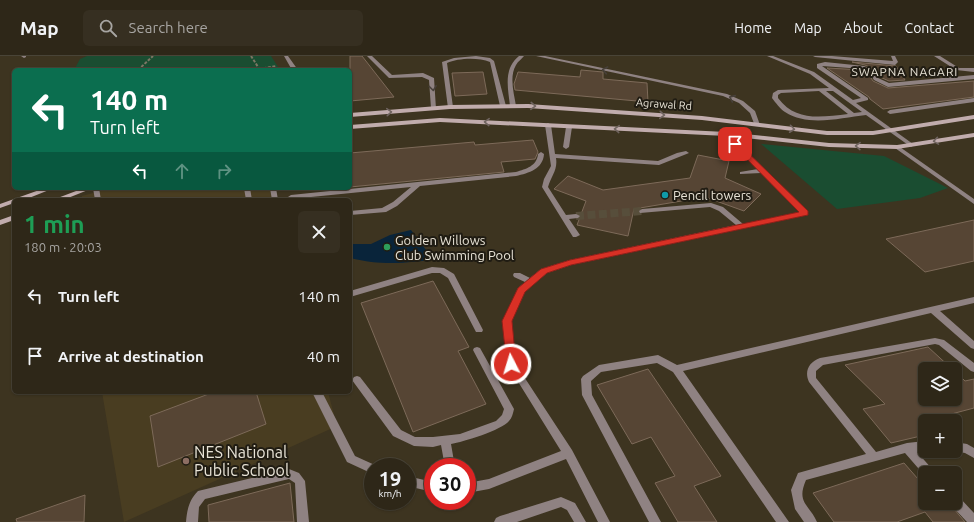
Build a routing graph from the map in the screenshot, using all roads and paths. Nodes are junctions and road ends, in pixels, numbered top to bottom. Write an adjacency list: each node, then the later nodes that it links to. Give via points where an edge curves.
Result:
1 (153, 56): 12 (path)
2 (251, 56): 13 (path)
3 (286, 56): 14 (street)
4 (369, 56): 24 (street, one-way to 24, via 391,77 422,75 432,79)
5 (522, 56): 22 (street, via 516,60 509,75)
6 (538, 56): 30 (street, one-way to 6, via 753,112 741,102 725,95)
7 (769, 56): 11 (street)
8 (815, 56): 9 (street, via 895,63)
9 (893, 56)
10 (936, 56): 15 (street, via 958,69)
11 (780, 59): 17 (street, via 812,73)
12 (140, 68)
13 (259, 68)
14 (294, 68)
15 (974, 70)
16 (974, 77): 20 (street, via 888,85 876,79 877,74 867,69 818,65 866,99)
17 (833, 89): 18 (street); 20 (street)
18 (821, 90): 27 (street); 27 (street, via 780,91 775,94 775,98 787,112 799,117 812,119)
19 (974, 100): 25 (street)
20 (851, 102): 26 (street)
21 (503, 106): 22 (street, Agrawal Rd); 23 (street, Agrawal Rd); 23 (street, via 492,61 485,58 450,59 444,62)
22 (513, 106): 30 (street, Agrawal Rd, one-way to 30, via 694,117)
23 (450, 107): 24 (street, Agrawal Rd)
24 (434, 108): 28 (street, Agrawal Rd, one-way to 24)
25 (890, 112)
26 (866, 113): 27 (street); 34 (street)
27 (852, 114)
28 (352, 115)
29 (974, 117): 34 (street, Agrawal Rd)
30 (757, 124): 34 (street, Agrawal Rd, one-way to 34, via 827,133)
31 (548, 125): 32 (street); 33 (street, one-way to 33, via 440,120); 42 (street)
32 (569, 126): 35 (street, one-way to 32); 38 (street)
33 (352, 127)
34 (892, 131): 37 (street)
35 (726, 134): 39 (street, one-way to 35, via 829,145); 43 (street)
36 (974, 136): 37 (street, one-way to 37)
37 (911, 145): 39 (street)
38 (566, 147)
39 (897, 147): 52 (street)
40 (686, 153): 42 (street, via 677,154 659,163)
41 (541, 154): 45 (street, via 541,160 531,170 516,174)
42 (552, 154): 57 (street, via 554,166 545,187)
43 (762, 170): 44 (street); 60 (street, via 805,213)
44 (742, 173)
45 (418, 184): 48 (street); 55 (street, via 384,210)
46 (46, 190): 49 (street)
47 (84, 190): 50 (street)
48 (291, 197)
49 (24, 198)
50 (62, 198)
51 (12, 202): 53 (street)
52 (974, 202)
53 (0, 206)
54 (642, 211): 60 (street, via 711,205 721,209)
55 (352, 214)
56 (576, 216): 57 (street)
57 (565, 217): 61 (street)
58 (12, 218): 59 (street)
59 (0, 223)
60 (742, 227): 63 (street, via 570,263 544,271)
61 (576, 235)
62 (517, 275): 63 (street)
63 (531, 282): 78 (street, via 522,290 507,321 511,364)
64 (352, 293): 67 (street, via 432,270 441,270 451,276)
65 (974, 300): 66 (street)
66 (933, 310): 68 (street); 71 (street)
67 (479, 330)
68 (974, 346)
69 (477, 350): 74 (street, via 509,408 506,418 499,424 460,438)
70 (974, 368): 80 (street, via 941,342 935,341 820,362 811,370 812,379)
71 (676, 369): 92 (street, via 658,359 599,369 586,379 587,395); 93 (street)
72 (357, 380): 74 (street, via 397,433 414,441)
73 (318, 394): 82 (street, via 352,459)
74 (445, 440): 81 (street)
75 (918, 447): 76 (street)
76 (907, 448): 80 (street); 83 (street)
77 (962, 449): 79 (street)
78 (568, 453): 84 (street, via 489,484); 91 (street)
79 (974, 453)
80 (874, 457): 94 (street, via 802,476 796,490 799,505)
81 (448, 458)
82 (364, 465)
83 (923, 466)
84 (476, 486)
85 (962, 508): 86 (street)
86 (974, 521)
87 (192, 522): 88 (street, via 193,507 202,495 289,474 300,481)
88 (303, 522)
89 (500, 522): 90 (street, via 561,502 573,507)
90 (580, 522)
91 (604, 522)
92 (655, 522)
93 (783, 522)
94 (811, 522)

